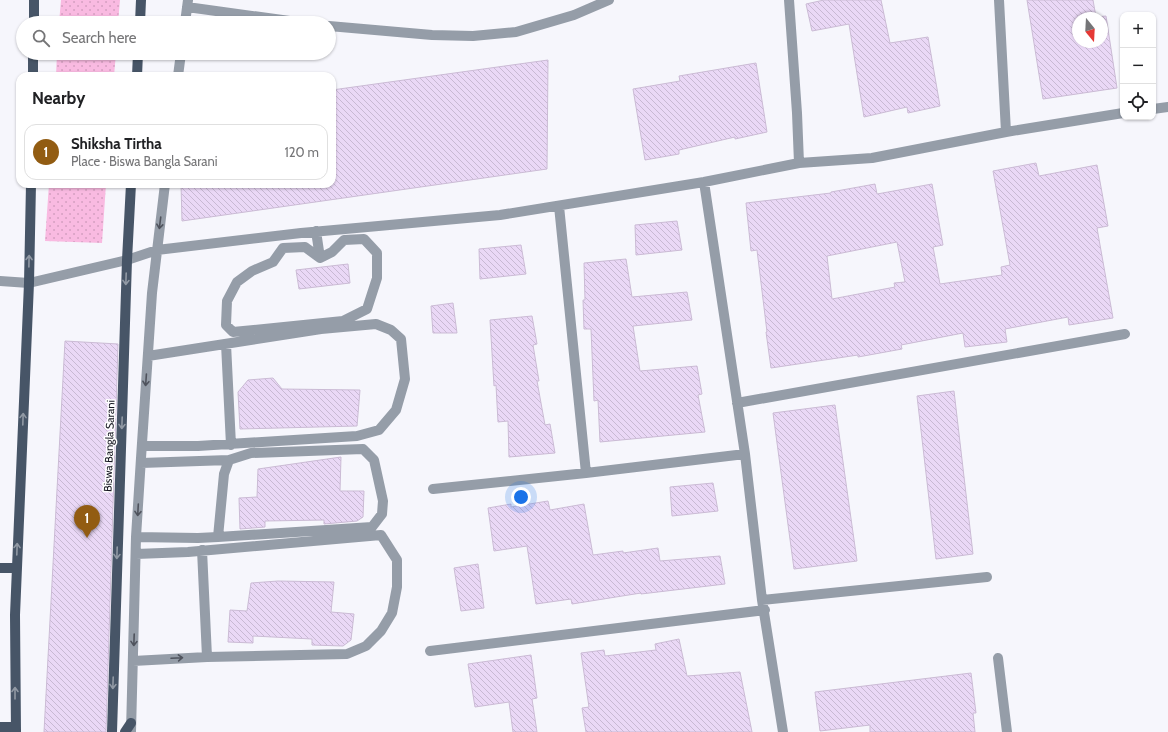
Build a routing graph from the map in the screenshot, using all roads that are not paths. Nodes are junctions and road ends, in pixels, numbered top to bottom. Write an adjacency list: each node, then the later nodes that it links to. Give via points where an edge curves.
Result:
1 (34, 0): 7 (main road)
2 (141, 0): 8 (main road)
3 (609, 0): 11 (street, via 574,15 516,32 473,36 432,35)
4 (788, 0): 22 (street)
5 (999, 0): 21 (street)
6 (187, 4): 9 (street); 10 (street)
7 (34, 16)
8 (140, 16)
9 (186, 16)
10 (261, 16)
11 (336, 27)
12 (33, 60): 15 (main road)
13 (138, 60): 16 (main road)
14 (180, 60): 17 (street)
15 (33, 72)
16 (137, 72)
17 (179, 72)
18 (1168, 107): 19 (street)
19 (1156, 109)
20 (1120, 113): 21 (street)
21 (1006, 132): 22 (street, via 872,158)
22 (799, 163): 23 (street)
23 (704, 182): 27 (street); 37 (street)
24 (30, 188): 33 (main road, one-way to 24)
25 (131, 188): 31 (main road, Biswa Bangla Sarani)
26 (164, 188): 29 (street, one-way to 29)
27 (559, 206): 28 (street); 43 (street)
28 (316, 231): 29 (street); 30 (street)
29 (156, 250): 31 (street); 36 (street)
30 (320, 258): 30 (street, via 332,252 344,240 364,239 377,253 376,278 367,309 343,321 233,332 226,325 227,301 237,282 252,271 273,262 283,248 305,247)
31 (127, 260): 33 (street); 61 (main road, Biswa Bangla Sarani, one-way to 61)
32 (0, 281): 33 (street)
33 (28, 283): 50 (main road, one-way to 33)
34 (1125, 334): 37 (street)
35 (226, 344): 36 (street); 38 (street); 38 (street, via 321,329 376,324 391,330 401,340 405,379 396,410 379,430 357,436)
36 (148, 356): 39 (street, one-way to 39)
37 (737, 403): 40 (street)
38 (231, 445): 39 (street)
39 (142, 446): 42 (street)
40 (745, 454): 43 (street); 52 (street)
41 (230, 460): 42 (street); 46 (street, via 224,474); 46 (street, via 250,454 363,449 374,460 383,501 382,514 372,527)
42 (140, 463): 45 (street, one-way to 45)
43 (586, 473): 44 (street)
44 (432, 489)
45 (136, 537): 46 (street); 48 (street)
46 (218, 537)
47 (202, 550): 48 (street); 55 (street); 55 (street, via 381,535 397,560 397,587 392,613 381,631 366,646 347,654)
48 (136, 554): 57 (street, one-way to 57)
49 (0, 568): 50 (main road)
50 (16, 568): 59 (main road, one-way to 50)
51 (987, 577): 52 (street)
52 (762, 600): 53 (street)
53 (765, 610): 54 (street); 62 (street)
54 (430, 651)
55 (206, 657): 57 (street, one-way to 55)
56 (998, 658): 63 (street)
57 (133, 661): 60 (street)
58 (0, 727): 59 (main road)
59 (16, 729)
60 (129, 729)
61 (112, 732)
62 (783, 732)
63 (1007, 732)

